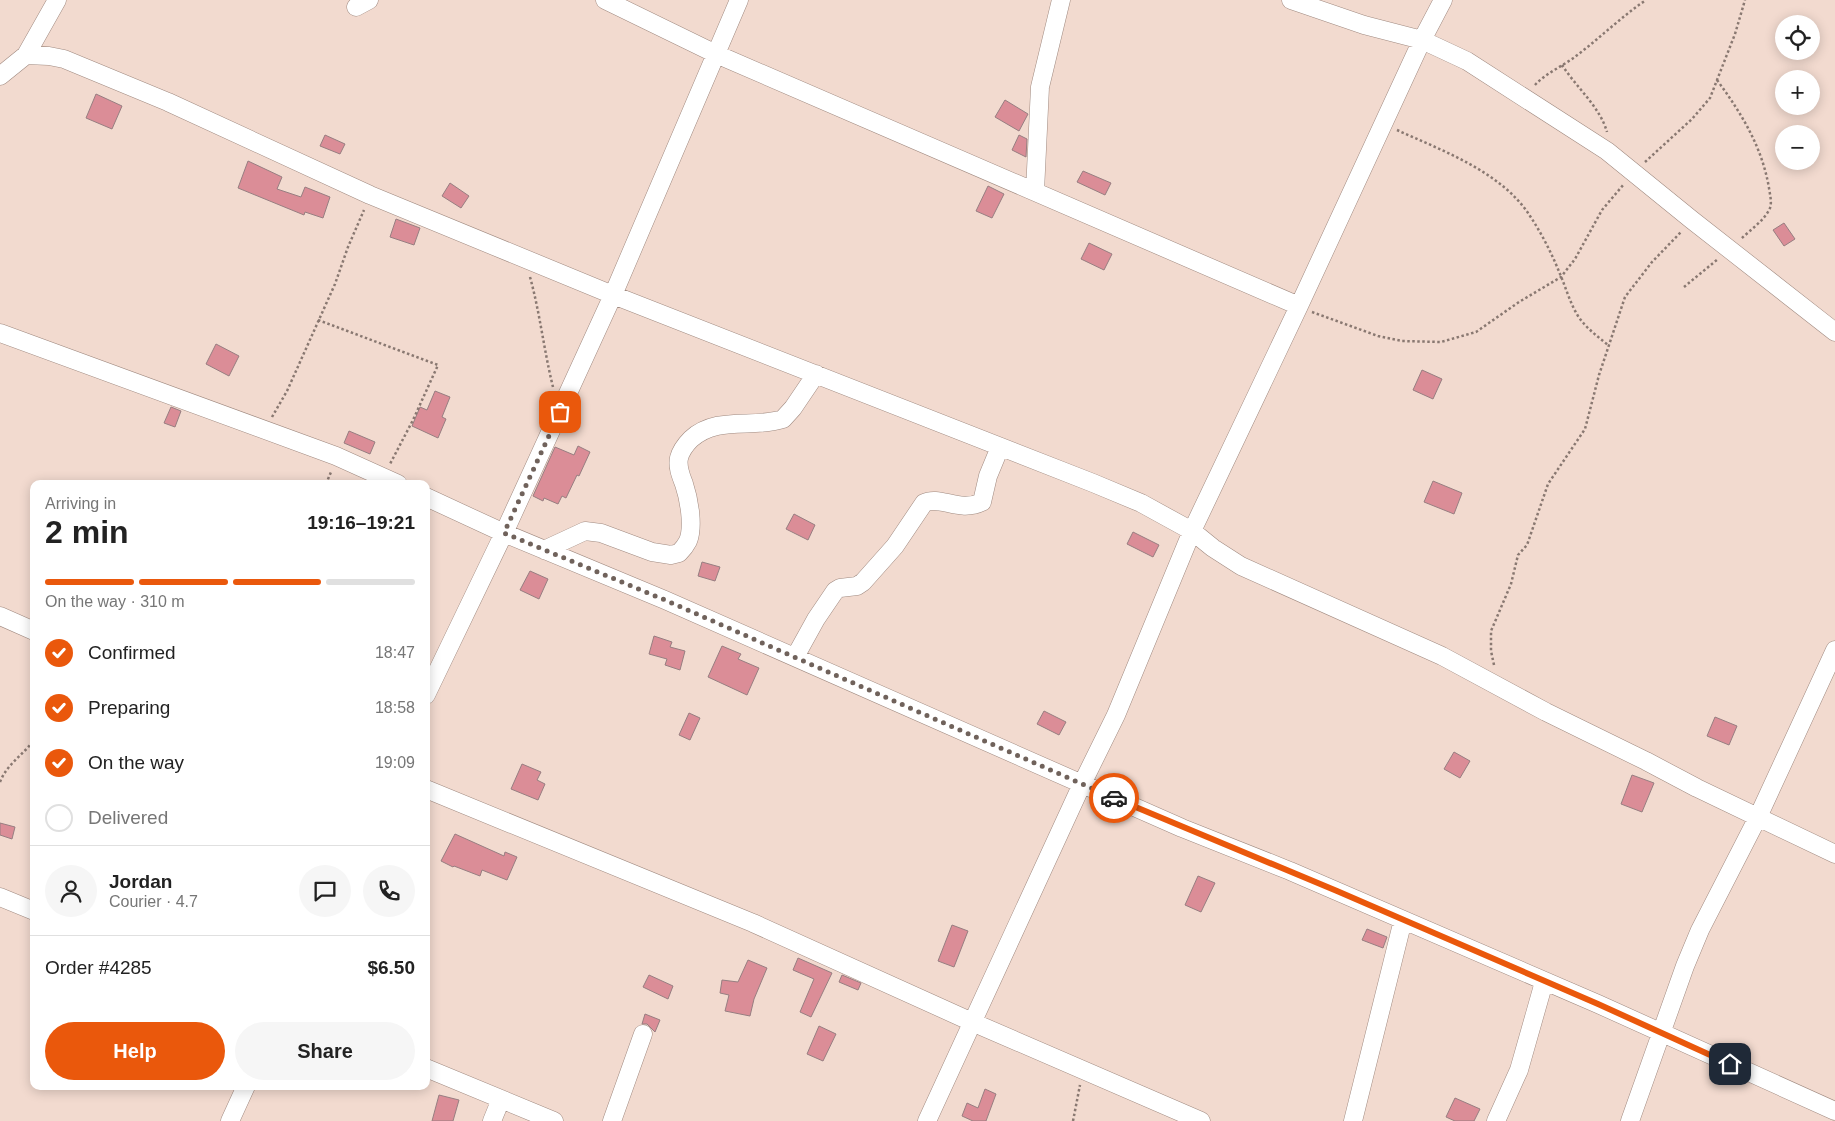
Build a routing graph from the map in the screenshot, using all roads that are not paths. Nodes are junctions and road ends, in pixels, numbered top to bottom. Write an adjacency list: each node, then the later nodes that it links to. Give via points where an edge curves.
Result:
1 (57, 0): 9 (street)
2 (605, 0): 8 (street)
3 (739, 0): 8 (street)
4 (1060, 0): 11 (street, via 1040,88)
5 (1291, 0): 7 (street, via 1364,26)
6 (1443, 0): 7 (street)
7 (1422, 40): 13 (street); 14 (street, via 1467,61 1607,151)
8 (716, 54): 11 (street); 12 (street)
9 (26, 55): 10 (street); 12 (street, via 64,59 168,102 370,195)
10 (0, 76)
11 (1035, 191): 13 (street)
12 (613, 296): 16 (street); 21 (street)
13 (1299, 306): 20 (street)
14 (1835, 332)
15 (0, 333): 18 (street, via 336,456)
16 (816, 374): 17 (street); 22 (street, via 783,419 722,425 694,436 686,444 679,464 690,508 690,525 688,541 679,553 652,552 585,531)
17 (1000, 446): 20 (street, via 1133,500); 26 (street, via 982,502 965,507 935,501 924,504 895,546 863,582 835,591)
18 (390, 480)
19 (430, 499): 21 (street)
20 (1192, 530): 28 (street, via 1116,715); 30 (street, via 1241,566 1442,656 1497,687)
21 (504, 533): 22 (street); 27 (street)
22 (544, 550): 26 (street)
23 (0, 616): 24 (street)
24 (30, 629)
25 (1835, 650): 30 (street)
26 (795, 657): 28 (street)
27 (430, 687)
28 (1082, 784): 34 (street); 36 (street)
29 (430, 791): 36 (street, via 753,922)
30 (1758, 817): 31 (street); 37 (street, via 1700,930)
31 (1835, 854)
32 (0, 897): 33 (street)
33 (30, 909)
34 (1403, 920): 35 (street); 49 (street)
35 (1544, 982): 37 (street); 50 (street, via 1519,1070)
36 (972, 1022): 47 (street); 48 (street)
37 (1661, 1032): 42 (street); 51 (street)
38 (643, 1034): 46 (street)
39 (430, 1070): 41 (street)
40 (244, 1090): 43 (street)
41 (501, 1098): 44 (street); 45 (street)
42 (1835, 1111)
43 (230, 1121)
44 (492, 1121)
45 (554, 1121)
46 (612, 1121)
47 (927, 1121)
48 (1201, 1121)
49 (1353, 1121)
50 (1496, 1121)
51 (1630, 1121)

